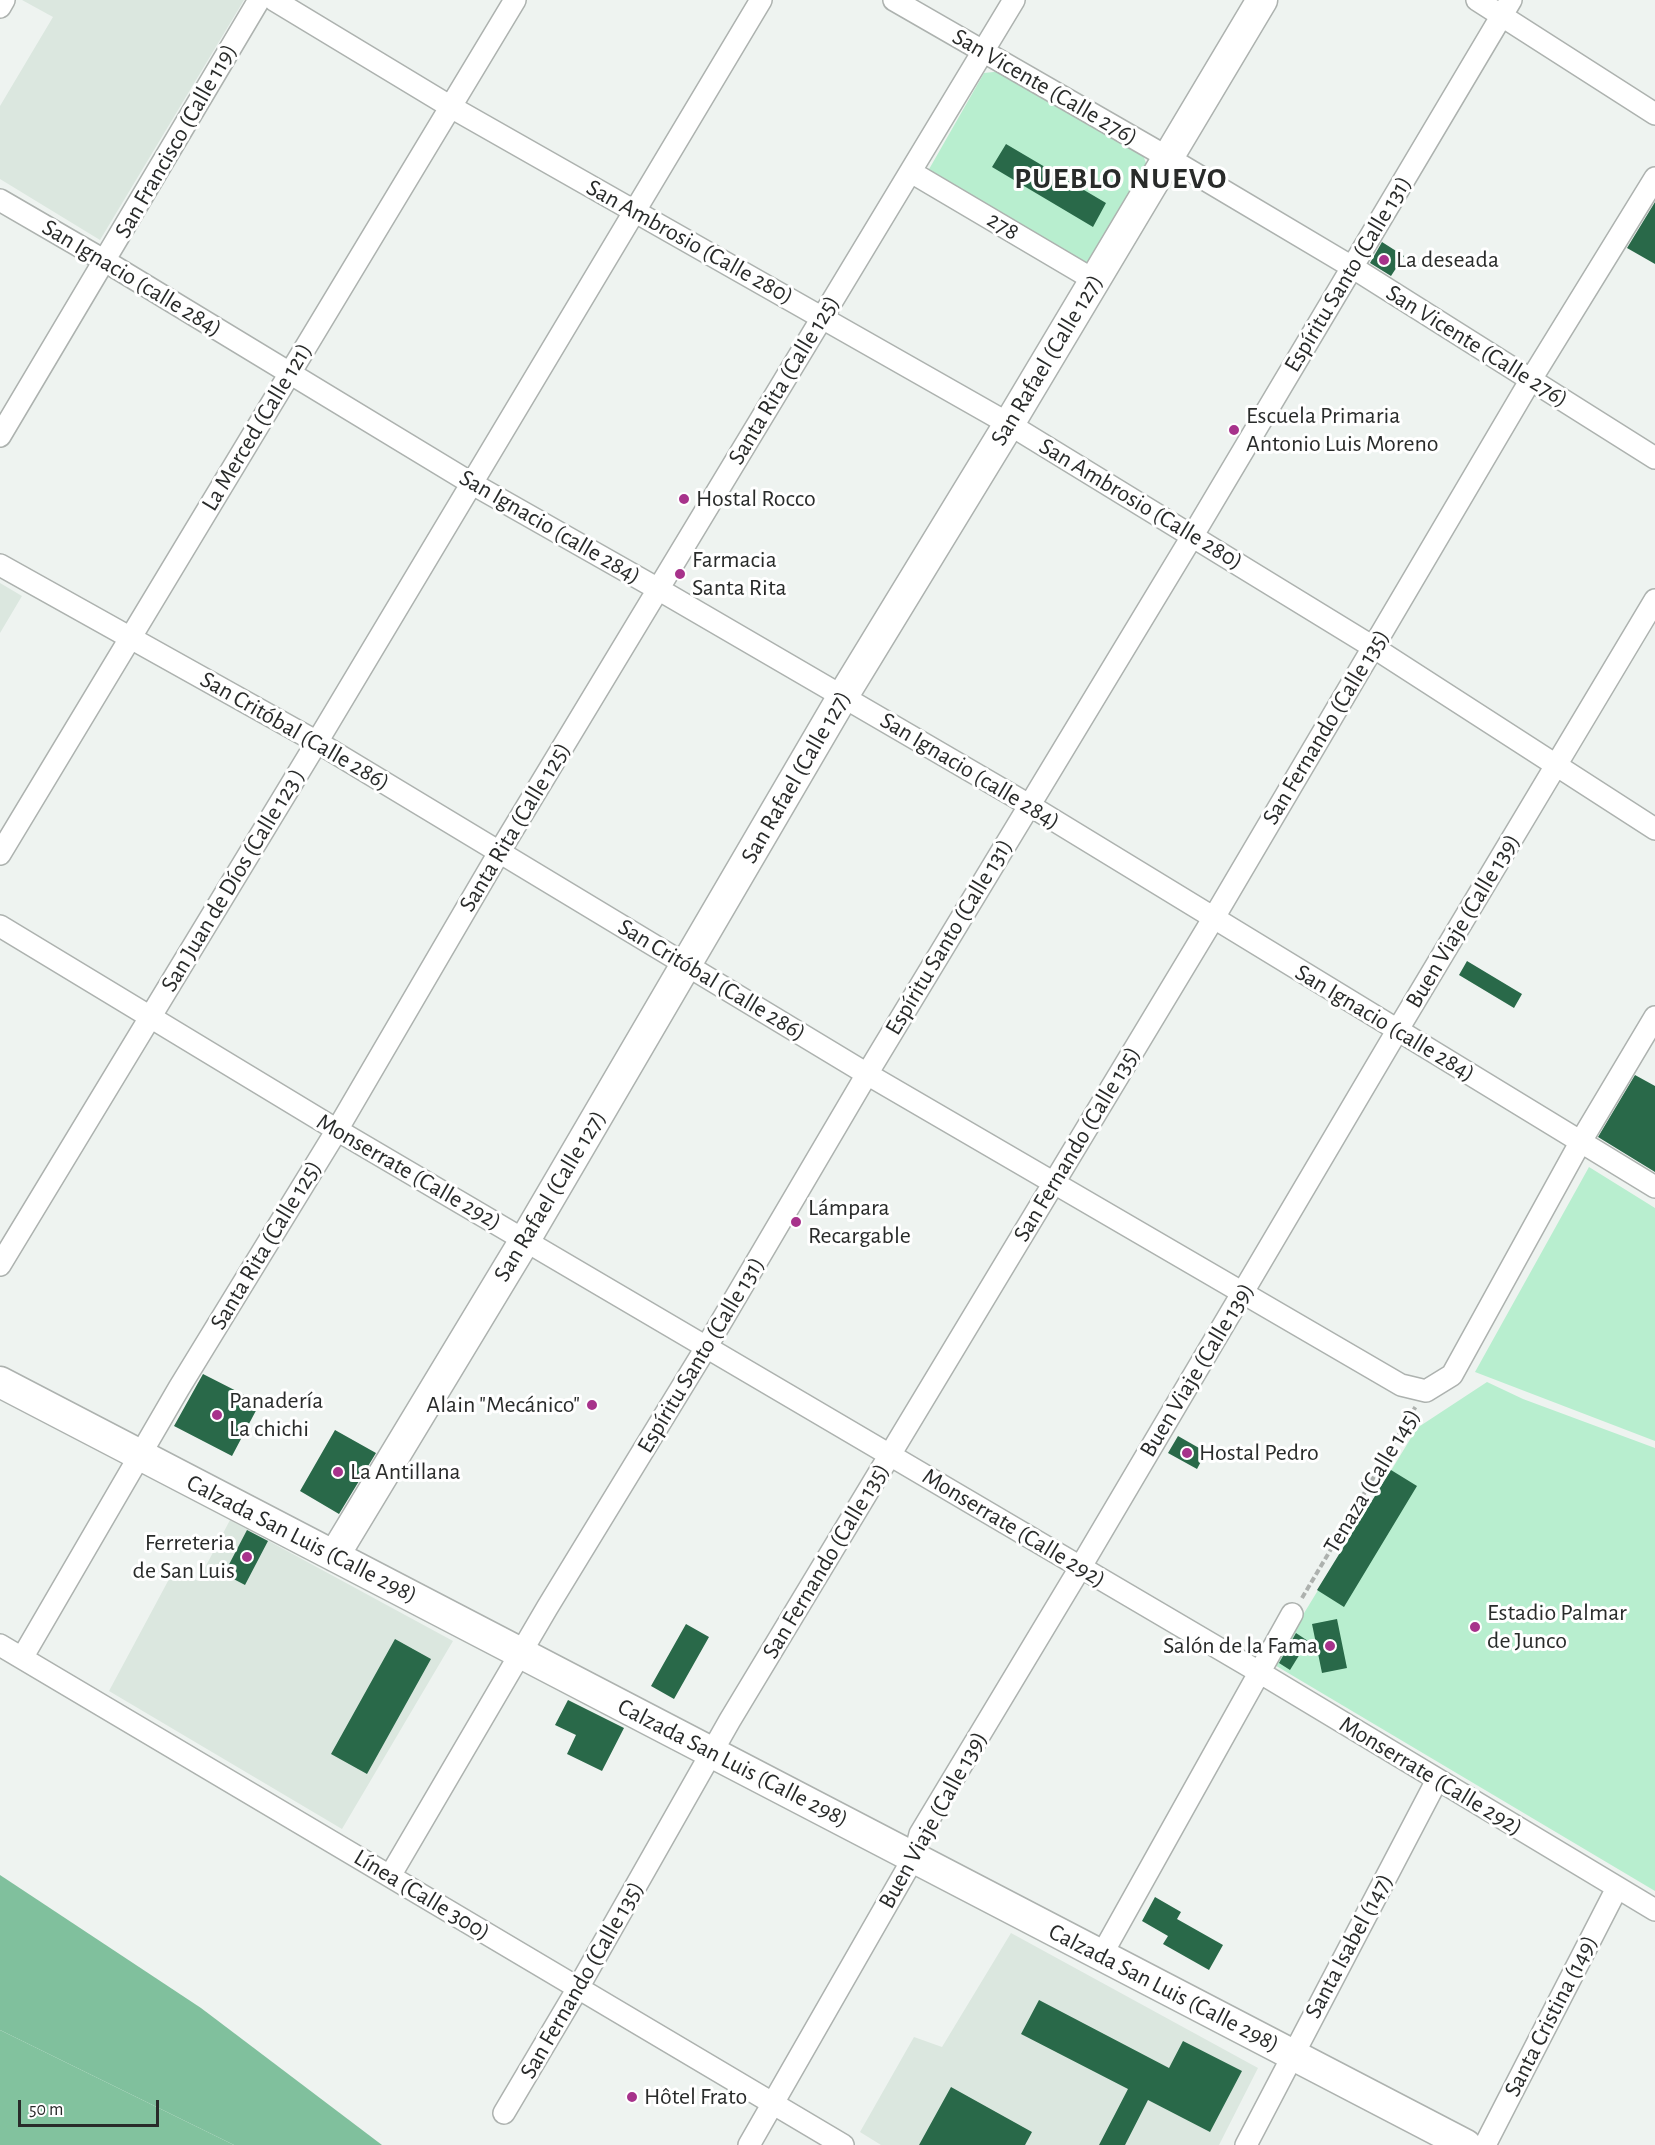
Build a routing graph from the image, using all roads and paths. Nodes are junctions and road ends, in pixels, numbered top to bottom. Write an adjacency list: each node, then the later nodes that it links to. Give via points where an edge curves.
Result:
1 (4, 0): 10 (street)
2 (259, 0): 20 (street, San Francisco (Calle 119))
3 (273, 0): 13 (street, San Ambrosio (Calle 280))
4 (515, 0): 13 (street, La Merced (Calle 121))
5 (761, 0): 19 (street, San Juan de Díos (Calle 123 ))
6 (894, 0): 12 (street, San Vicente (Calle 276))
7 (1014, 0): 12 (street, Santa Rita (Calle 125))
8 (1262, 0): 15 (street, San Rafael (Calle 127))
9 (1477, 0): 11 (street)
10 (0, 7)
11 (1507, 8): 14 (street); 21 (street, Espíritu Santo (Calle 131))
12 (983, 52): 15 (street, San Vicente (Calle 276)); 16 (street, Santa Rita (Calle 125))
13 (451, 107): 19 (street, San Ambrosio (Calle 280)); 24 (street, La Merced (Calle 121))
14 (1655, 114)
15 (1167, 157): 21 (street, San Vicente (Calle 276)); 22 (street, San Rafael (Calle 127))
16 (911, 172): 22 (street, 278); 23 (street, Santa Rita (Calle 125))
17 (1655, 178): 25 (street, San Fernando (Calle 135))
18 (0, 200): 20 (street, San Ignacio (calle 284))
19 (635, 211): 23 (street, San Ambrosio (Calle 280)); 29 (street, San Juan de Díos (Calle 123 ))
20 (105, 261): 24 (street, San Ignacio (calle 284)); 27 (street, San Francisco (Calle 119))
21 (1352, 267): 25 (street, San Vicente (Calle 276)); 30 (street, Espíritu Santo (Calle 131))
22 (1094, 280): 26 (street, San Rafael (Calle 127))
23 (823, 316): 26 (street, San Ambrosio (Calle 280)); 32 (street, Santa Rita (Calle 125))
24 (290, 373): 29 (street, San Ignacio (calle 284)); 34 (street, La Merced (Calle 121))
25 (1530, 381): 28 (street, San Vicente (Calle 276)); 35 (street, San Fernando (Calle 135))
26 (1009, 424): 30 (street, San Ambrosio (Calle 280)); 36 (street, San Rafael (Calle 127))
27 (0, 436)
28 (1655, 458)
29 (471, 483): 32 (street, San Ignacio (calle 284)); 37 (street, San Juan de Díos (Calle 123 ))
30 (1193, 535): 35 (street, San Ambrosio (Calle 280)); 39 (street, Espíritu Santo (Calle 131))
31 (0, 565): 34 (street, San Critóbal (Calle 286))
32 (658, 589): 36 (street, San Ignacio (calle 284)); 41 (street, Santa Rita (Calle 125))
33 (1655, 600): 38 (street, Buen Viaje (Calle 139))
34 (130, 638): 37 (street, San Critóbal (Calle 286)); 42 (street, La Merced (Calle 121))
35 (1373, 647): 38 (street, San Ambrosio (Calle 280)); 43 (street, San Fernando (Calle 135))
36 (843, 696): 39 (street, San Ignacio (calle 284)); 45 (street, San Rafael (Calle 127))
37 (317, 742): 41 (street, San Critóbal (Calle 286)); 46 (street, San Juan de Díos (Calle 123 ))
38 (1556, 765): 40 (street, San Ambrosio (Calle 280)); 48 (street, Buen Viaje (Calle 139))
39 (1029, 805): 43 (street, San Ignacio (calle 284)); 49 (street, Espíritu Santo (Calle 131))
40 (1655, 829)
41 (500, 851): 45 (street, San Critóbal (Calle 286)); 50 (street, Santa Rita (Calle 125))
42 (0, 854)
43 (1213, 919): 48 (street, San Ignacio (calle 284)); 52 (street, San Fernando (Calle 135))
44 (0, 926): 46 (street, Monserrate (Calle 292))
45 (687, 964): 49 (street, San Critóbal (Calle 286)); 54 (street, San Rafael (Calle 127))
46 (149, 1017): 50 (street, Monserrate (Calle 292)); 55 (street, San Juan de Díos (Calle 123 ))
47 (1655, 1017): 51 (street, Tenaza (Calle 145))
48 (1397, 1031): 51 (street, San Ignacio (calle 284)); 56 (street, Buen Viaje (Calle 139))
49 (867, 1074): 52 (street, San Critóbal (Calle 286)); 57 (street, Espíritu Santo (Calle 131))
50 (337, 1130): 54 (street, Monserrate (Calle 292)); 61 (street, Santa Rita (Calle 125))
51 (1581, 1141): 53 (street, San Ignacio (calle 284)); 59 (street, Tenaza (Calle 145), via 1452,1375)
52 (1054, 1182): 56 (street, San Critóbal (Calle 286)); 60 (street, San Fernando (Calle 135))
53 (1655, 1187)
54 (525, 1240): 57 (street, Monserrate (Calle 292)); 62 (street, San Rafael (Calle 127))
55 (0, 1265)
56 (1243, 1293): 59 (street, San Critóbal (Calle 286), via 1401,1386); 63 (street, Buen Viaje (Calle 139))
57 (707, 1346): 60 (street, Monserrate (Calle 292)); 66 (street, Espíritu Santo (Calle 131))
58 (0, 1382): 61 (street, Calzada San Luis (Calle 298))
59 (1426, 1391): 64 (path, Tenaza (Calle 145))
60 (891, 1454): 63 (street, Monserrate (Calle 292)); 69 (street, San Fernando (Calle 135))
61 (141, 1455): 62 (street, Calzada San Luis (Calle 298)); 67 (street, Santa Rita (Calle 125))
62 (334, 1556): 66 (street, Calzada San Luis (Calle 298))
63 (1080, 1568): 68 (street, Monserrate (Calle 292)); 71 (street, Buen Viaje (Calle 139), via 920,1834)
64 (1292, 1614): 68 (street)
65 (0, 1645): 67 (street, Línea (Calle 300))
66 (521, 1653): 69 (street, Calzada San Luis (Calle 298)); 72 (street, Espíritu Santo (Calle 131))
67 (22, 1658): 72 (street, Línea (Calle 300))
68 (1259, 1672): 70 (street, Monserrate (Calle 292)); 75 (street)
69 (713, 1753): 71 (street, Calzada San Luis (Calle 298)); 76 (street, San Fernando (Calle 135))
70 (1437, 1780): 73 (street, Monserrate (Calle 292)); 77 (street, Santa Isabel (147))
71 (914, 1857): 75 (street, Calzada San Luis (Calle 298)); 78 (street, Buen Viaje (Calle 139))
72 (390, 1876): 76 (street, Línea (Calle 300))
73 (1617, 1887): 74 (street, Monserrate (Calle 292)); 84 (street, Santa Cristina (149))
74 (1655, 1910)
75 (1101, 1956): 77 (street, Calzada San Luis (Calle 298))
76 (578, 1988): 78 (street, Línea (Calle 300)); 79 (street, San Fernando (Calle 135))
77 (1293, 2055): 82 (street, Santa Isabel (147)); 83 (street, Calzada San Luis (Calle 298))
78 (774, 2104): 80 (street, Buen Viaje (Calle 139)); 81 (street, Línea (Calle 300))
79 (504, 2113)
80 (748, 2145)
81 (843, 2145)
82 (1246, 2145)
83 (1466, 2145)
84 (1485, 2145)

